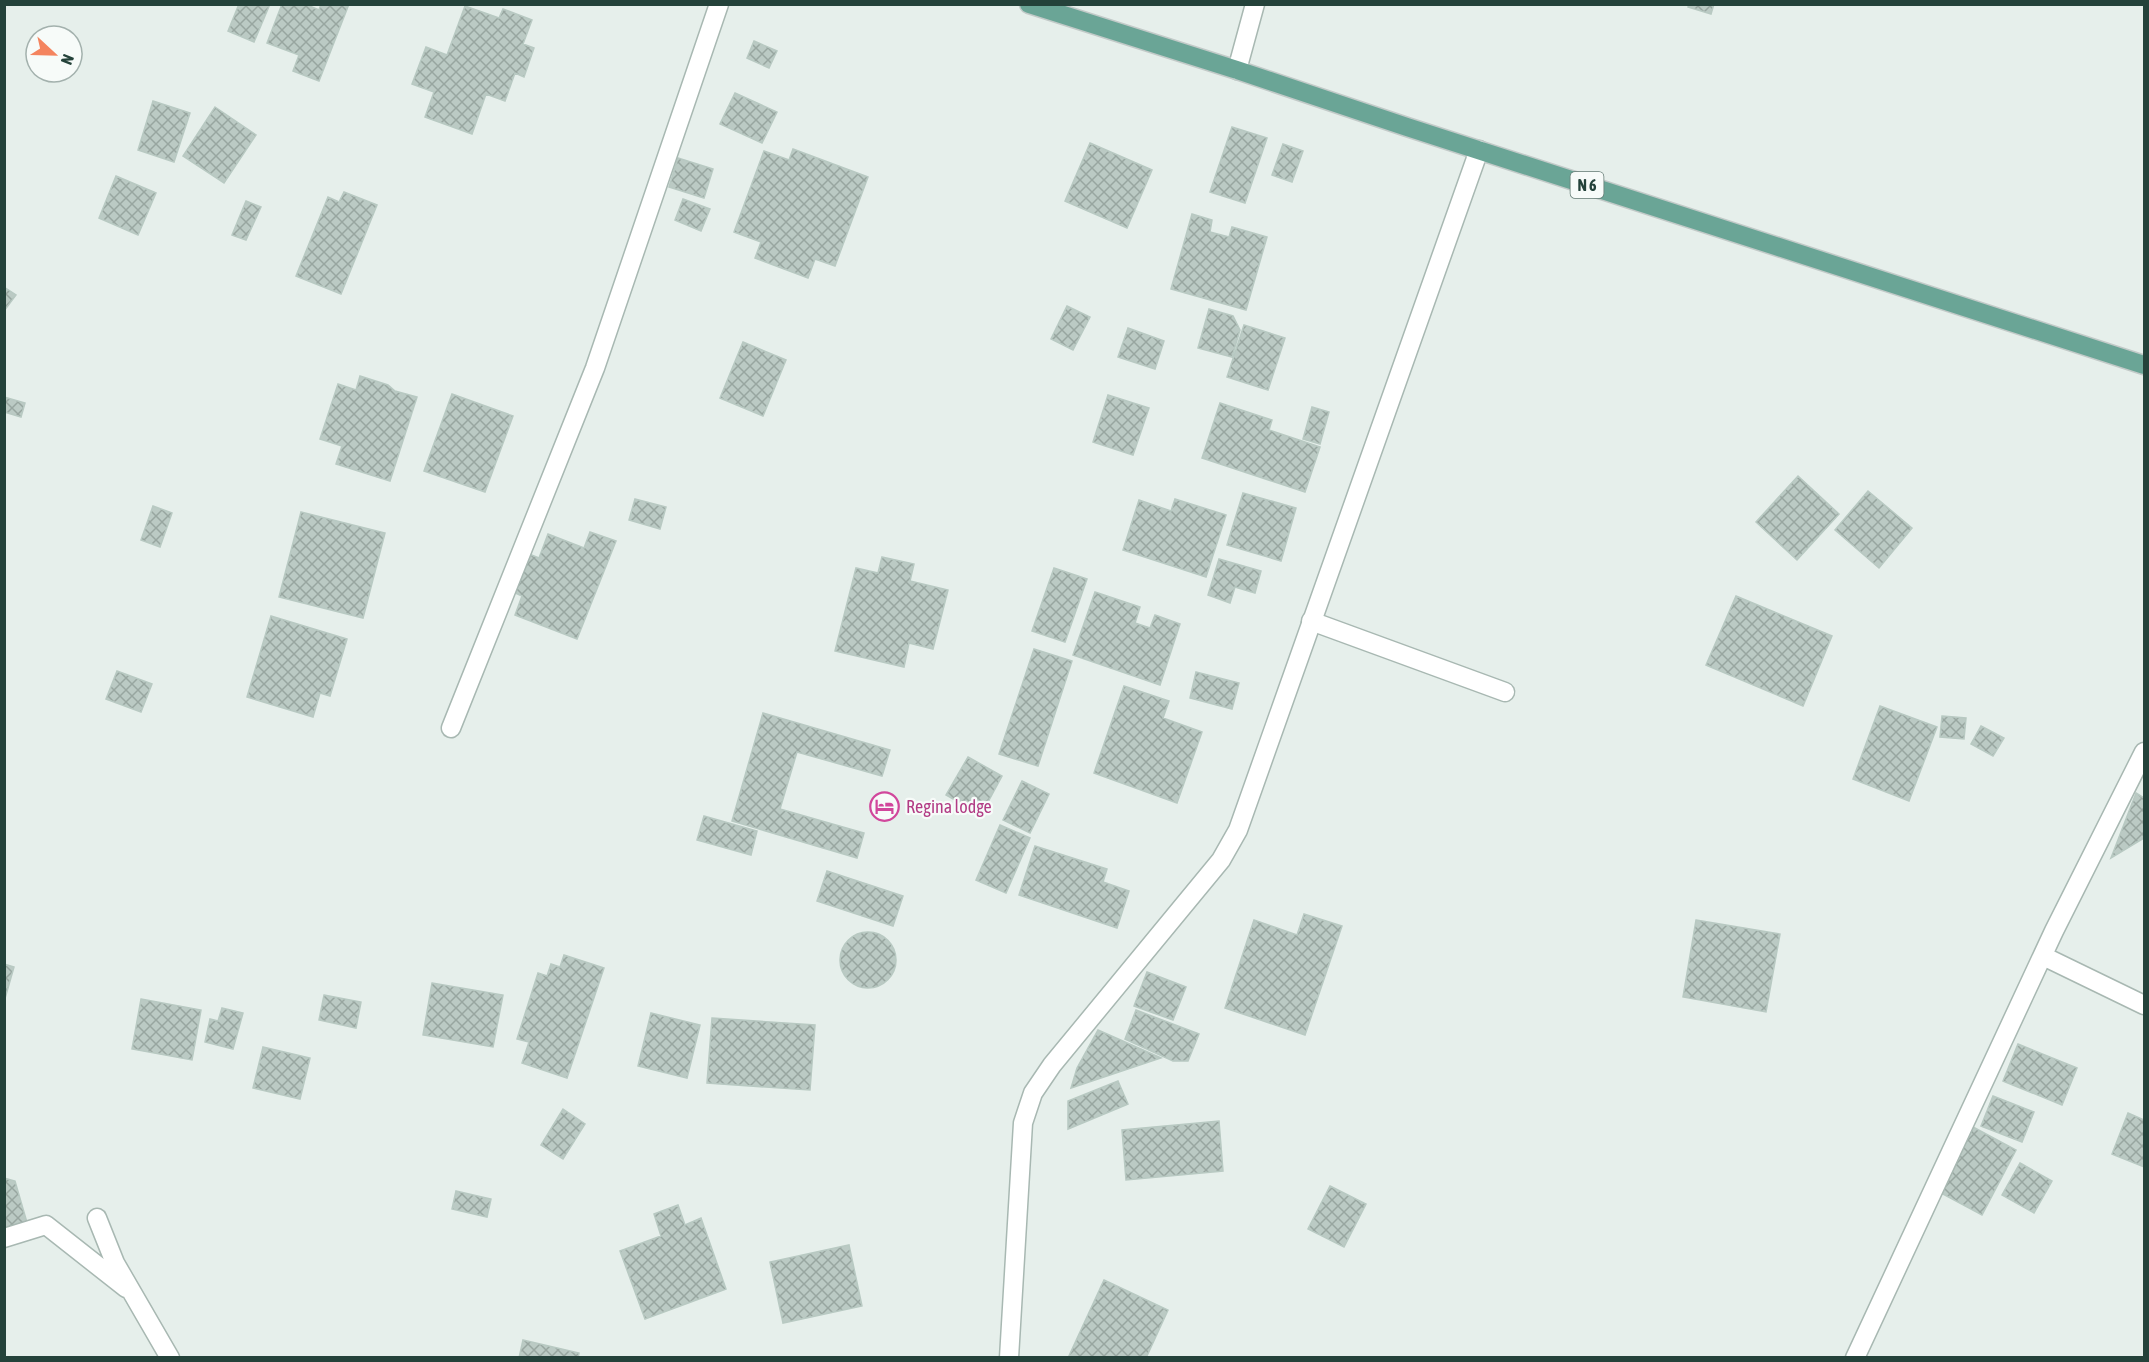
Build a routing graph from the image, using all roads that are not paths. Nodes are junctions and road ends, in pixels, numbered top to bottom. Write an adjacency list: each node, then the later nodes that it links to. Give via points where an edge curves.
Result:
1 (718, 4): 9 (street, via 595,368)
2 (1029, 4): 4 (main road, N 6)
3 (1255, 4): 4 (street)
4 (1237, 70): 5 (main road, N 6)
5 (1479, 150): 6 (main road, N 6); 7 (street)
6 (2145, 365)
7 (1311, 621): 8 (street); 17 (street, via 1238,830 1221,860 1033,1093 1023,1123)
8 (1505, 692)
9 (452, 728)
10 (2145, 752): 11 (street)
11 (2043, 956): 12 (street); 18 (street)
12 (2145, 1005)
13 (97, 1218): 15 (street, via 115,1263)
14 (4, 1238): 15 (street, via 46,1225)
15 (134, 1294): 16 (street)
16 (170, 1358)
17 (1009, 1358)
18 (1855, 1358)

